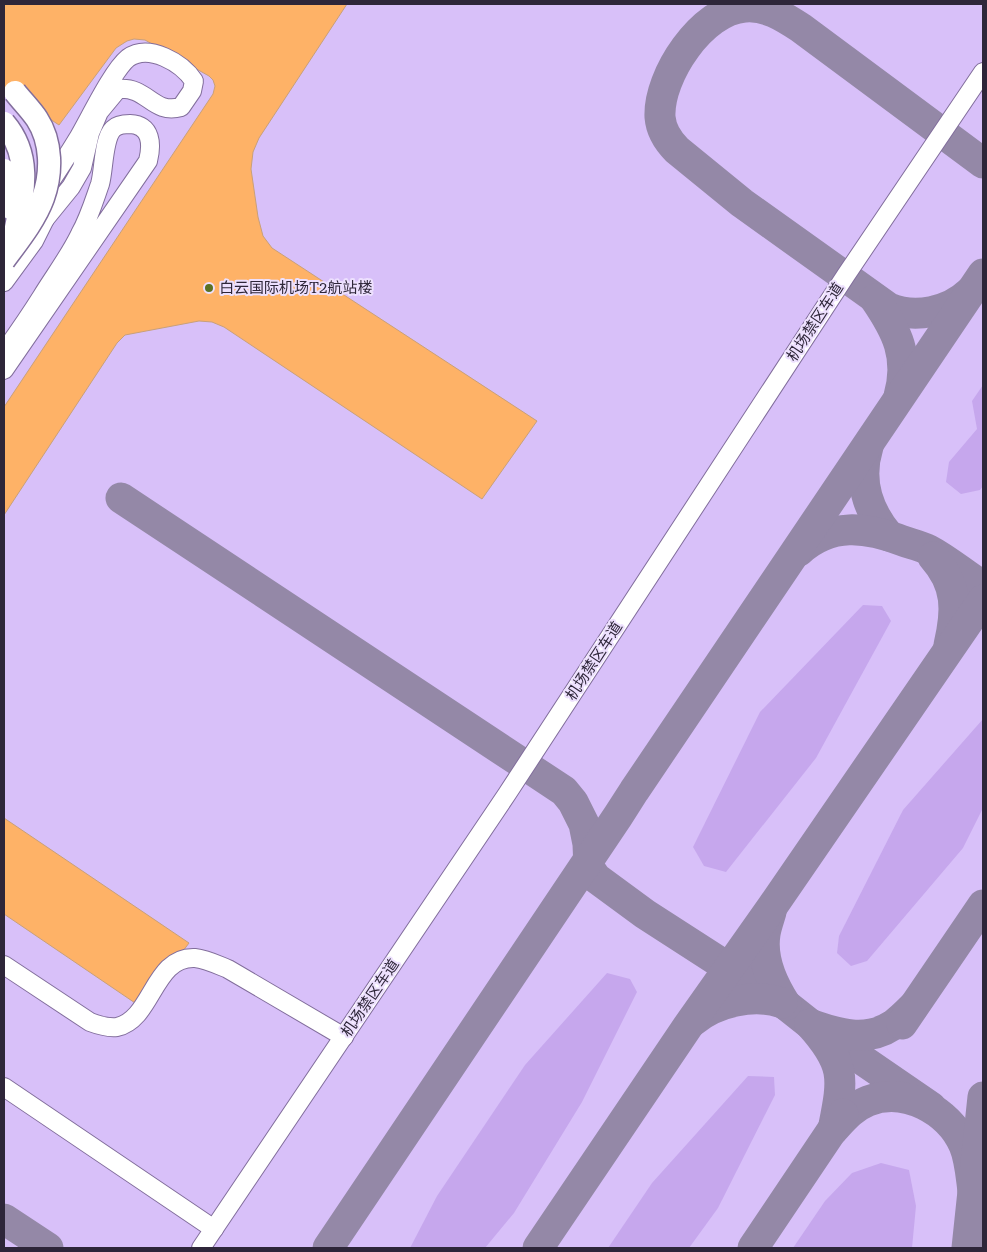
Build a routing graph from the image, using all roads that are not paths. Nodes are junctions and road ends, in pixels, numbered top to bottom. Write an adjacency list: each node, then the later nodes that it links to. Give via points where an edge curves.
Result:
1 (983, 72): 13 (street, 机场禁区车道)
2 (15, 92): 8 (main road, bridge, via 37,119 50,154 43,198)
3 (4, 123): 8 (main road, bridge, via 14,134 21,151 24,177)
4 (5, 169): 5 (street); 6 (street); 8 (main road, bridge, via 12,201)
5 (4, 196)
6 (39, 199): 7 (street); 7 (street, via 128,58 142,52 158,54 187,70 194,81 192,91 181,107 172,110 150,101 139,92 118,89 99,112 75,181)
7 (45, 219): 9 (street, via 34,241)
8 (7, 255)
9 (4, 282)
10 (4, 352): 11 (street, via 80,235 101,181 106,143 112,129 134,124 145,129 151,148 148,161)
11 (4, 370)
12 (4, 965): 13 (street, via 90,1022 115,1027 137,1014 168,968 194,958 228,969)
13 (344, 1037): 15 (street, 机场禁区车道)
14 (4, 1087): 15 (street)
15 (214, 1230): 16 (street, 机场禁区车道)
16 (201, 1248)

